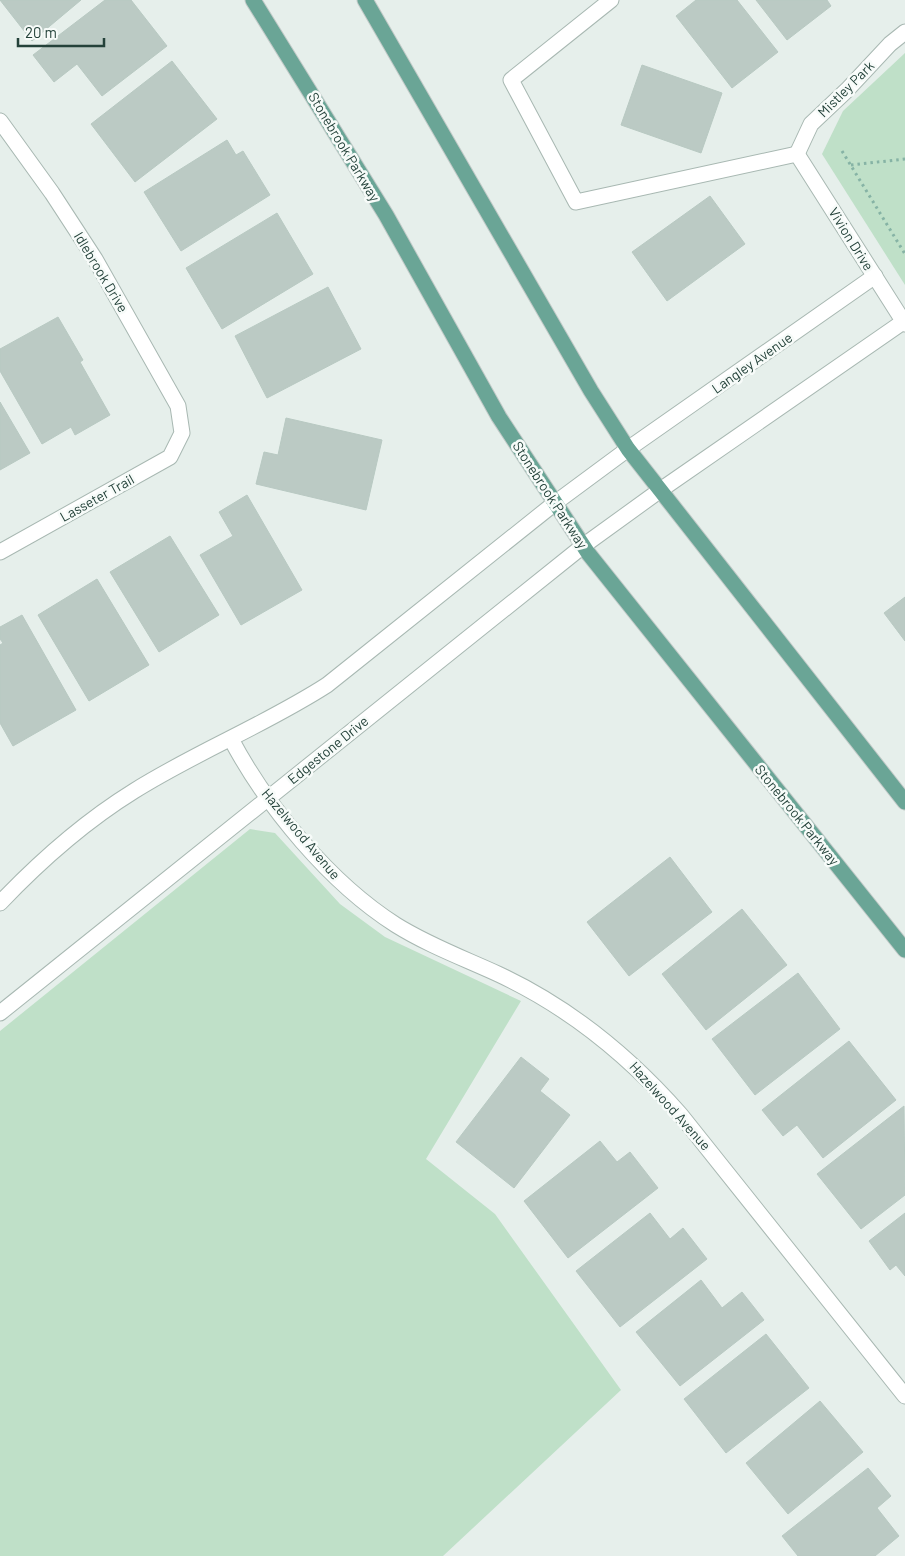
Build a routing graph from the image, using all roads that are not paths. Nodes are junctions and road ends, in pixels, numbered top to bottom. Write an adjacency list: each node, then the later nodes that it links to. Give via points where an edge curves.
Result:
1 (253, 0): 12 (main road, Stonebrook Parkway, via 386,215 499,417)
2 (365, 0): 10 (main road, via 591,391)
3 (611, 0): 6 (street, via 511,80 576,202)
4 (905, 32): 6 (street, Mistley Park, via 811,124)
5 (0, 121): 9 (street, Idlebrook Drive, via 52,193 115,293 178,406)
6 (797, 154): 7 (street, Vivion Drive)
7 (875, 276): 8 (street, Vivion Drive); 10 (street, Langley Avenue)
8 (904, 323): 11 (street)
9 (182, 433): 14 (street, Lasseter Trail, via 170,457)
10 (628, 449): 11 (main road); 12 (street)
11 (659, 491): 13 (street, Edgestone Drive); 17 (main road)
12 (555, 503): 13 (main road, Stonebrook Parkway); 15 (street, via 327,685 295,706)
13 (583, 546): 16 (street, Edgestone Drive); 19 (main road, Stonebrook Parkway)
14 (0, 552)
15 (231, 739): 16 (street, Hazelwood Avenue); 18 (street, via 101,813 31,871)
16 (268, 797): 20 (street, Edgestone Drive); 21 (street, Hazelwood Avenue, via 327,869 380,914 430,945 499,974 549,1001 597,1034 641,1072 680,1114)
17 (905, 802)
18 (0, 903)
19 (905, 950)
20 (0, 1013)
21 (905, 1396)

